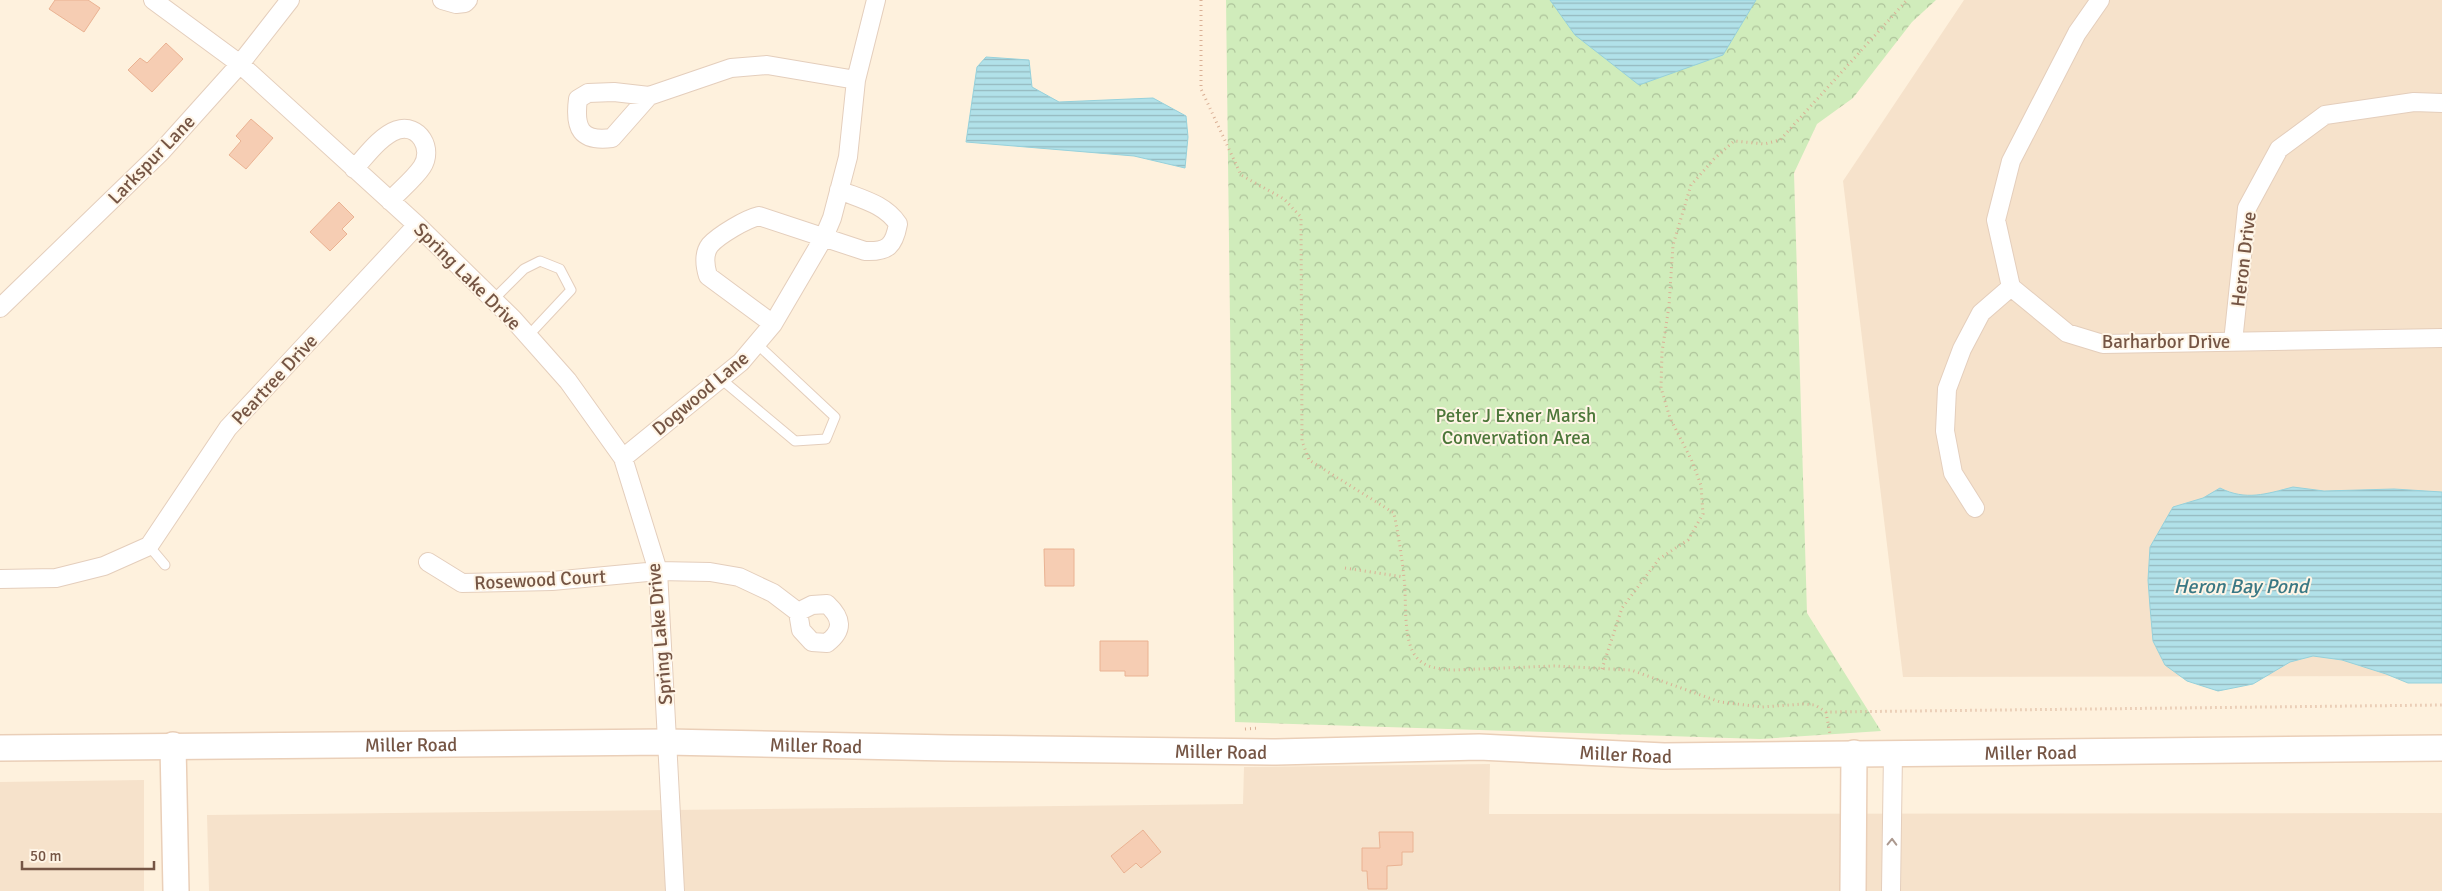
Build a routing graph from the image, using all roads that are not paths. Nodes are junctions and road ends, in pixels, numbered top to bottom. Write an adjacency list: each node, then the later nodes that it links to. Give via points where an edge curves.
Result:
1 (153, 0): 7 (street, Spring Lake Drive)
2 (290, 0): 7 (street, Larkspur Lane)
3 (442, 0): 4 (street, via 456,4)
4 (468, 0)
5 (876, 0): 8 (street, Dogwood Lane)
6 (2100, 0): 16 (street, via 2077,33 2011,160 1996,220)
7 (240, 64): 11 (street, Spring Lake Drive); 18 (street, Larkspur Lane, via 161,152)
8 (856, 80): 9 (street, via 767,65 749,66 731,68); 12 (street, Dogwood Lane, via 848,157)
9 (649, 96)
10 (2442, 103): 22 (street, Heron Drive, via 2414,102 2325,115 2279,149 2247,208)
11 (354, 169): 13 (street, Spring Lake Drive); 13 (street, via 385,136 398,130 413,130 421,136 427,156)
12 (840, 190): 15 (street, Dogwood Lane); 15 (street, via 891,214 898,224 895,239 878,252 865,251)
13 (390, 201): 14 (street, Spring Lake Drive)
14 (417, 226): 17 (street, Spring Lake Drive); 27 (street, Peartree Drive, via 228,428)
15 (824, 237): 19 (street, Dogwood Lane); 19 (street, via 759,216 748,218 710,245 705,265 708,276)
16 (2011, 287): 22 (street, Barharbor Drive, via 2067,332 2103,344); 26 (street, via 1981,313 1962,349 1947,389 1945,431 1953,473)
17 (493, 300): 20 (street, Spring Lake Drive); 20 (lane, via 524,269 540,261 560,269 571,290)
18 (0, 308)
19 (773, 324): 23 (street, Dogwood Lane)
20 (528, 336): 25 (street, Spring Lake Drive, via 568,381)
21 (2442, 338): 22 (street, Barharbor Drive)
22 (2233, 342)
23 (757, 344): 24 (street, Dogwood Lane); 24 (lane, via 835,417 826,439 794,441)
24 (721, 379): 25 (street, Dogwood Lane)
25 (623, 458): 30 (street, Spring Lake Drive)
26 (1975, 508)
27 (148, 546): 29 (lane); 31 (street, via 104,566 56,578)
28 (428, 562): 30 (street, Rosewood Court, via 462,583 552,580)
29 (165, 565)
30 (658, 571): 32 (street, Rosewood Court, via 710,572 739,577 773,593); 33 (street, Spring Lake Drive)
31 (0, 579)
32 (798, 612)
33 (667, 742): 34 (street, Miller Road); 37 (street, Miller Road, via 1212,752 1479,747 1664,756); 40 (street, Spring Lake Drive)
34 (173, 745): 35 (street, Miller Road); 39 (street)
35 (0, 748)
36 (2442, 748): 38 (street, Miller Road)
37 (1854, 753): 38 (street, Miller Road); 41 (street)
38 (1893, 753): 42 (street, one-way to 38)
39 (176, 891)
40 (675, 891)
41 (1853, 891)
42 (1891, 891)

